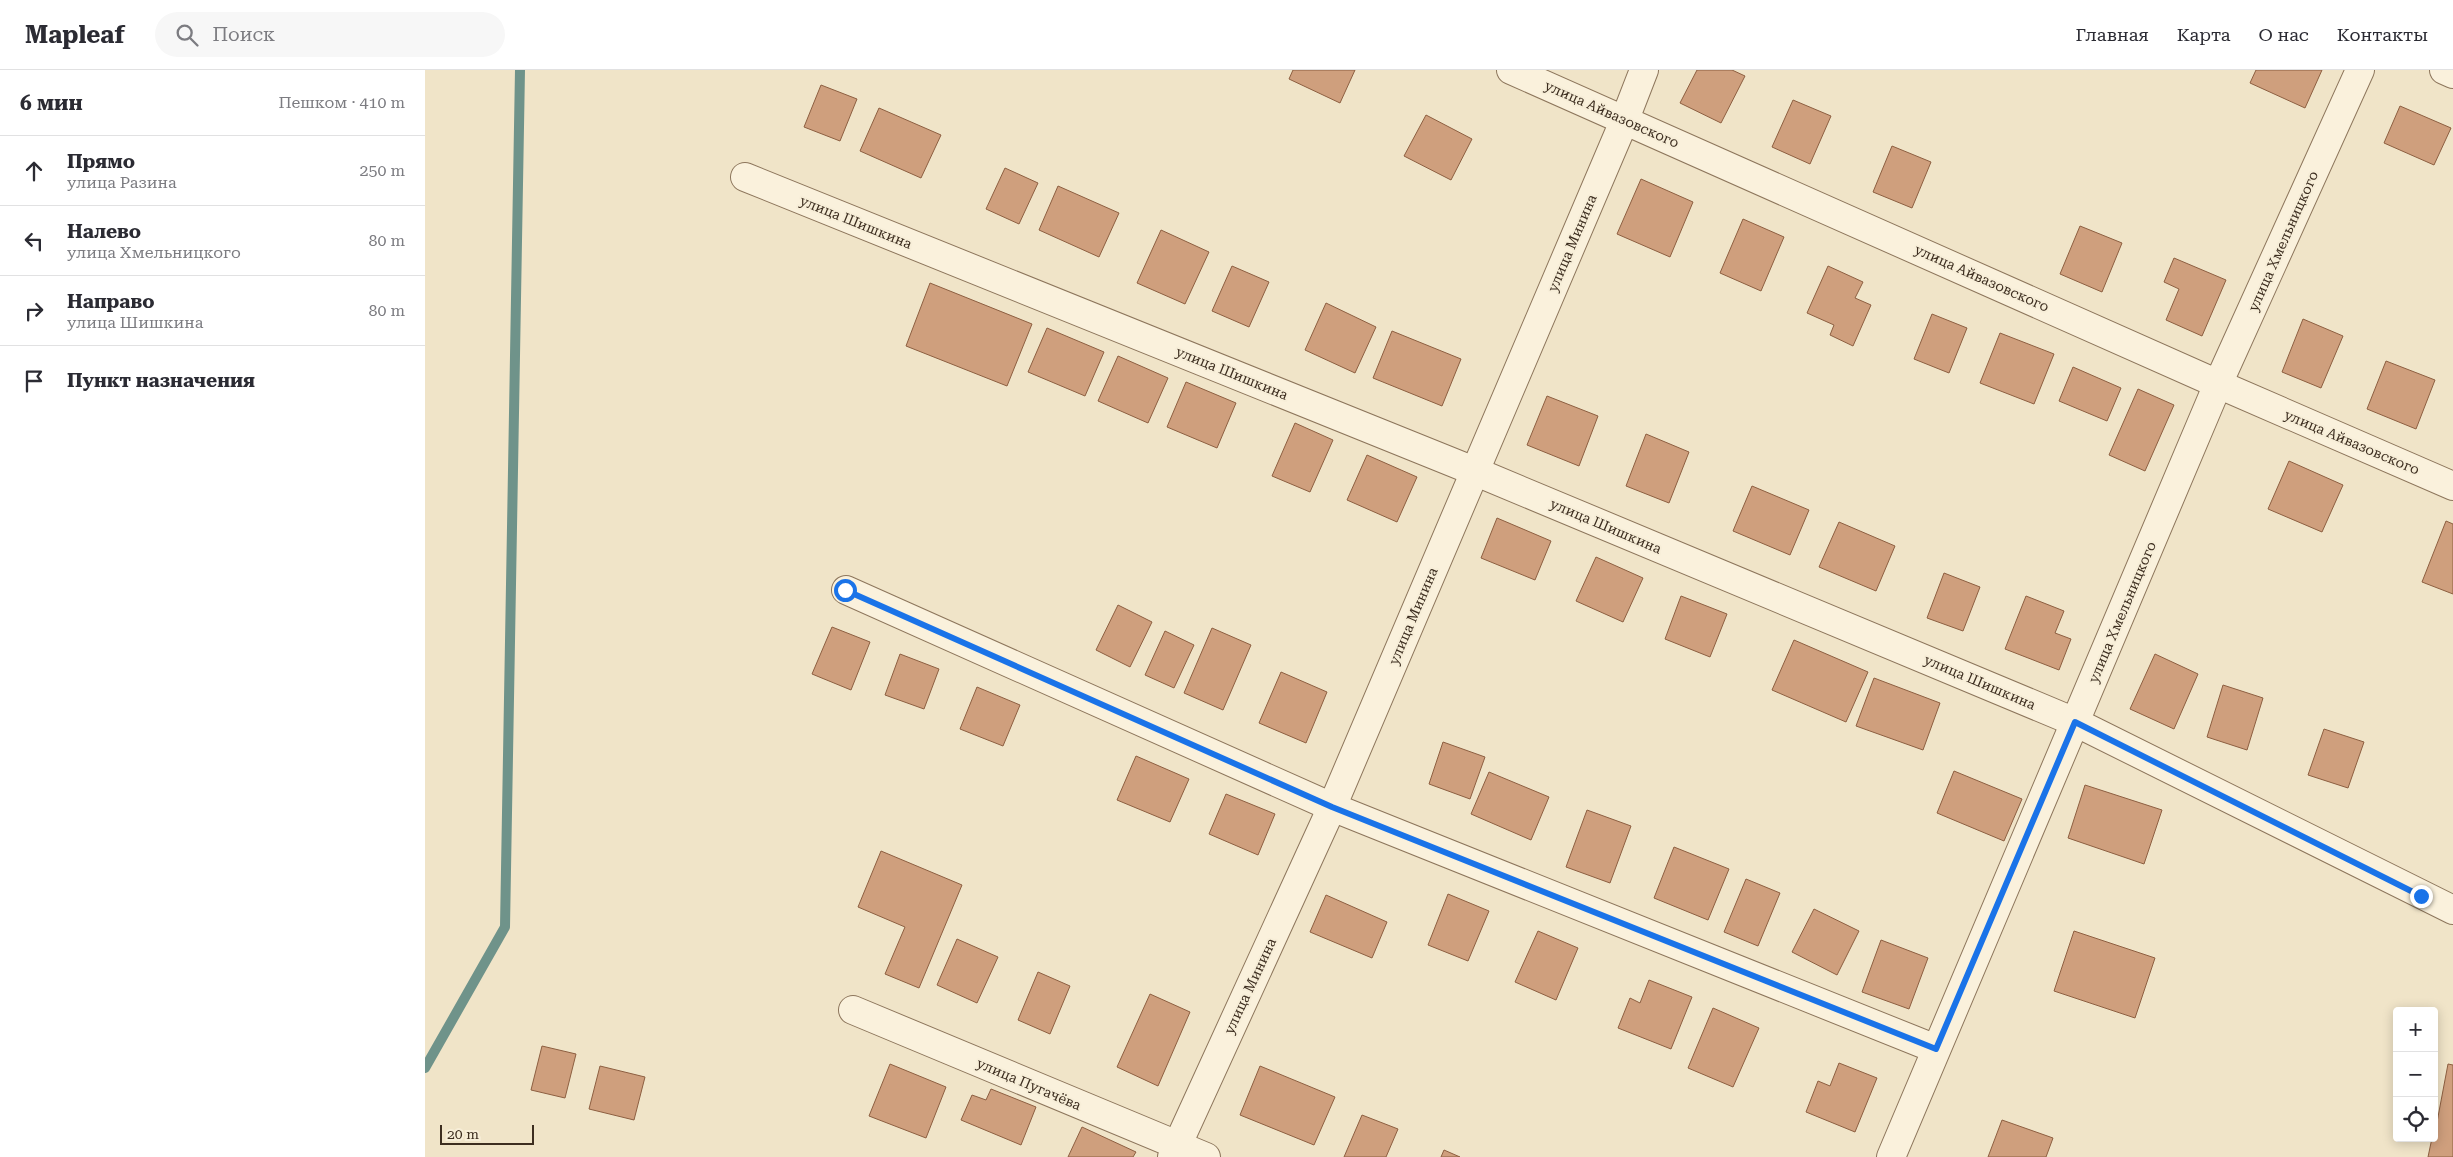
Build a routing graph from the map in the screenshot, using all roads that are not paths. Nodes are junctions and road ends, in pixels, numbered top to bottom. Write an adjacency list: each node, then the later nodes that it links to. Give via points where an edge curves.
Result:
1 (1511, 70): 6 (street, улица Айвазовского)
2 (1644, 70): 6 (street, улица Минина)
3 (2359, 70): 8 (street, улица Хмельницкого)
4 (2444, 70): 5 (street)
5 (2453, 74)
6 (1625, 119): 8 (street, улица Айвазовского); 9 (street, улица Минина)
7 (745, 177): 9 (street, улица Шишкина)
8 (2218, 384): 10 (street, улица Айвазовского); 12 (street, улица Хмельницкого)
9 (1474, 471): 12 (street, улица Шишкина); 13 (street, улица Минина)
10 (2453, 486)
11 (845, 590): 13 (street)
12 (2075, 722): 14 (street, улица Шишкина); 16 (street, улица Хмельницкого)
13 (1332, 807): 16 (street); 17 (street, улица Минина)
14 (2453, 910)
15 (853, 1010): 17 (street, улица Пугачёва)
16 (1936, 1049): 19 (street, улица Хмельницкого)
17 (1175, 1151): 18 (street, улица Пугачёва)
18 (1206, 1157)
19 (1891, 1157)

